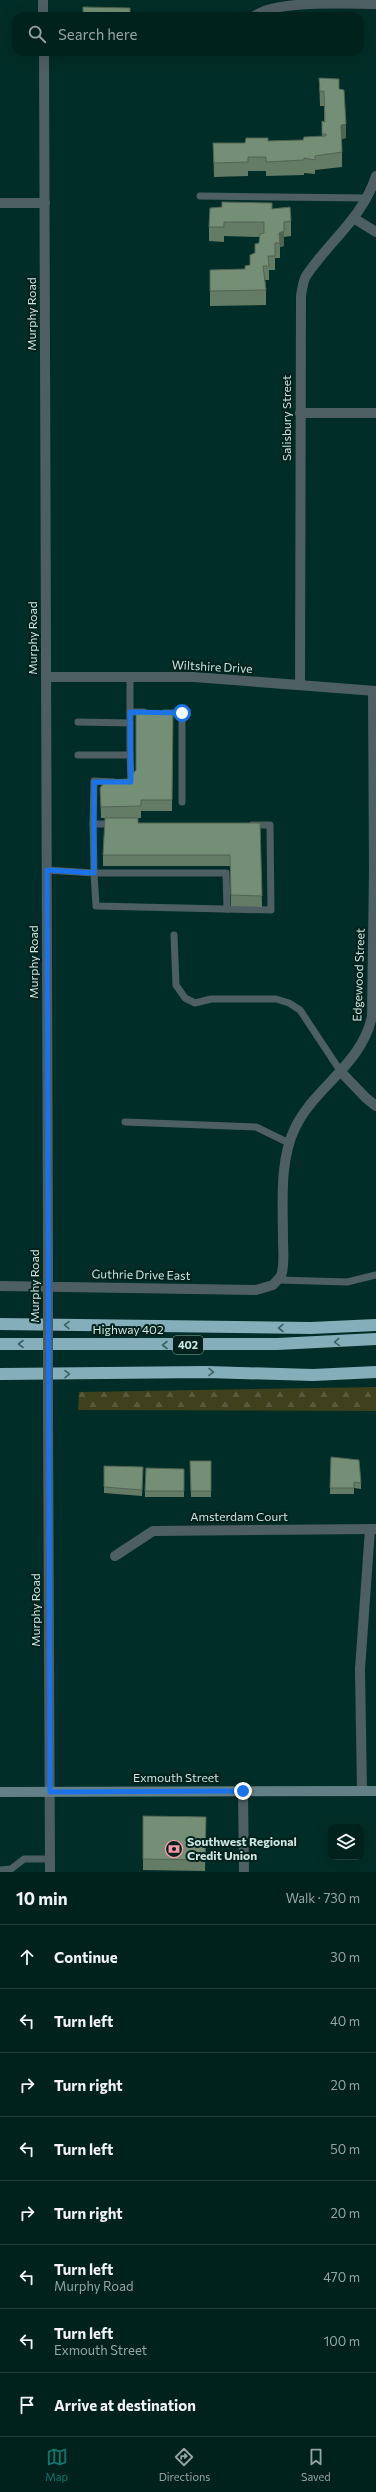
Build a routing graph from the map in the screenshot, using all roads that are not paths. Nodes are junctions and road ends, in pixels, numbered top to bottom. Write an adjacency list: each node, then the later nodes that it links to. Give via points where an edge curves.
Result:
1 (43, 0): 3 (street)
2 (376, 4): 4 (street, via 278,4)
3 (43, 12)
4 (260, 12)
5 (44, 56): 10 (street, Murphy Road)
6 (376, 176): 8 (street, Salisbury Street)
7 (200, 196): 8 (lane)
8 (367, 198): 11 (street, Salisbury Street)
9 (0, 203): 10 (street)
10 (45, 203): 15 (street, Murphy Road)
11 (355, 218): 12 (street); 13 (street, Salisbury Street, via 306,277 301,296)
12 (376, 232)
13 (300, 413): 14 (street); 17 (street, Salisbury Street)
14 (376, 413)
15 (46, 677): 16 (street, Wiltshire Drive); 28 (street, Murphy Road)
16 (130, 677): 17 (street, Wiltshire Drive, via 194,677); 19 (lane)
17 (300, 685): 18 (street, Wiltshire Drive)
18 (374, 691): 29 (street, Edgewood Street)
19 (130, 712): 21 (lane); 24 (lane, via 182,713)
20 (78, 722): 21 (lane)
21 (130, 723): 23 (lane)
22 (78, 755): 23 (lane)
23 (130, 755): 25 (lane, via 131,782 94,782)
24 (182, 802)
25 (93, 824): 26 (lane); 30 (lane)
26 (124, 824)
27 (247, 825): 31 (lane, via 270,825 271,910)
28 (47, 870): 30 (lane); 52 (street, Murphy Road, bridge)
29 (375, 870): 33 (street, Edgewood Street, via 372,1016 363,1043)
30 (94, 873): 31 (lane, via 96,906); 31 (lane, via 226,873)
31 (227, 909)
32 (174, 935): 33 (lane, via 176,985 185,998 195,1003 211,999 276,1000 289,1003 300,1010)
33 (341, 1072): 34 (street); 36 (street, Edgewood Street, via 304,1112)
34 (376, 1106)
35 (125, 1122): 36 (lane, via 256,1127)
36 (288, 1143): 38 (street, Edgewood Street, via 283,1190 283,1272)
37 (376, 1275): 38 (lane, via 347,1282)
38 (279, 1280): 39 (street, Guthrie Drive East, via 266,1289 256,1290)
39 (0, 1286)
40 (0, 1324): 41 (highway, one-way to 40, via 303,1328)
41 (376, 1325)
42 (376, 1340): 43 (highway, Highway 402 / 402, one-way to 43, via 270,1344)
43 (0, 1344)
44 (376, 1372): 45 (highway, 402, one-way to 44, via 207,1372 314,1375)
45 (0, 1374)
46 (373, 1529): 47 (street, Amsterdam Court, via 153,1531); 49 (street, Amsterdam Court, via 360,1669)
47 (115, 1556)
48 (243, 1791): 49 (main road, Exmouth Street); 52 (main road, Exmouth Street); 56 (street)
49 (362, 1791): 50 (main road, Exmouth Street)
50 (376, 1791)
51 (0, 1792): 52 (main road, Exmouth Street)
52 (50, 1792): 53 (street, Murphy Road)
53 (50, 1859): 54 (lane, via 24,1859 11,1869); 55 (street, Murphy Road)
54 (0, 1870)
55 (50, 1872)
56 (244, 1872)

